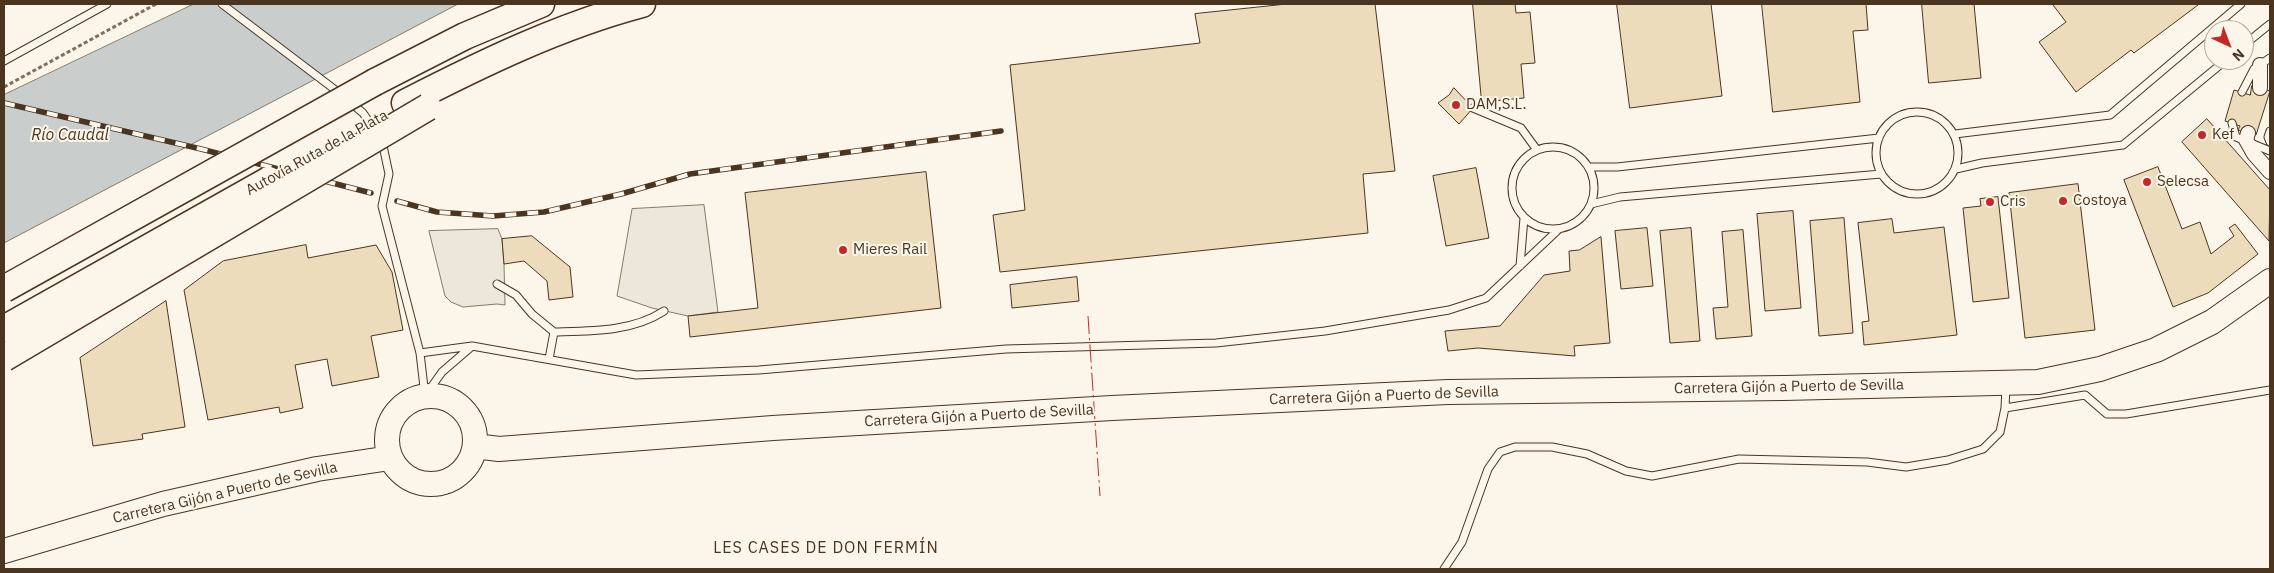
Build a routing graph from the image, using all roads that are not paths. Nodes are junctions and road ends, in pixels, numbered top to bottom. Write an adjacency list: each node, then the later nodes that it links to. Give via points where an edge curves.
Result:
1 (107, 4): 8 (lane)
2 (222, 4): 38 (lane, via 363,113 384,144 389,174 382,206)
3 (541, 4): 33 (highway, bridge, via 465,36 375,82)
4 (642, 4): 13 (highway, Autovía Ruta de la Plata, via 607,13 480,64)
5 (2240, 4): 17 (lane, via 2110,115)
6 (2270, 24): 7 (lane)
7 (2254, 37)
8 (4, 61)
9 (2265, 61): 11 (street); 12 (lane, via 2254,69)
10 (2214, 70): 24 (lane, via 2123,145)
11 (2260, 88)
12 (2242, 92)
13 (417, 105): 35 (highway, Autovía Ruta de la Plata, bridge); 39 (highway, bridge)
14 (1473, 108): 21 (lane, via 1521,128)
15 (2232, 123): 18 (lane, via 2236,136)
16 (2270, 131): 20 (lane)
17 (1955, 134): 19 (lane, via 1947,123 1933,114 1917,112 1894,119); 24 (lane, via 1959,152)
18 (2247, 137): 22 (lane); 25 (street, via 2254,154)
19 (1879, 138): 23 (lane, via 1617,167); 26 (lane, via 1877,166)
20 (2270, 142)
21 (1537, 150): 23 (lane, via 1553,147 1569,150); 28 (lane, via 1515,173 1512,189 1515,204)
22 (2270, 151)
23 (1589, 167): 27 (lane, via 1595,187)
24 (1956, 169): 26 (lane, via 1947,182 1922,194 1902,191)
25 (2270, 172)
26 (1882, 174): 27 (lane, via 1620,197)
27 (1592, 204): 29 (lane, via 1582,218)
28 (1524, 218): 29 (lane, via 1537,227); 30 (lane)
29 (1558, 230): 30 (lane)
30 (1520, 266): 40 (lane, via 1486,298 1449,310 1325,331 1225,342 1006,349 758,370 636,375)
31 (2270, 281): 41 (highway, Carretera Gijón a Puerto de Sevilla, via 2212,322 2156,350 2038,382)
32 (497, 284): 36 (lane, via 516,295)
33 (4, 289)
34 (664, 311): 36 (lane, via 652,319 608,331)
35 (4, 329)
36 (554, 332): 40 (lane)
37 (472, 346): 38 (lane); 40 (lane); 43 (lane, via 442,372)
38 (420, 353): 43 (lane)
39 (4, 358)
40 (549, 359)
41 (2006, 383): 44 (lane); 45 (highway, Carretera Gijón a Puerto de Sevilla, via 1448,392 1102,408 499,449)
42 (2270, 390): 44 (lane, via 2126,414 2106,414 2085,395)
43 (426, 396): 45 (highway, via 446,398 462,409 473,426); 46 (highway, via 406,403 392,418 386,438)
44 (2005, 408): 48 (lane, via 2000,432 1983,448 1948,460 1906,467 1867,462 1739,459 1652,476 1626,471 1588,454 1552,447 1515,447 1500,452 1488,468 1462,542)
45 (474, 446): 46 (highway, via 466,467 448,481 425,484 404,476)
46 (390, 458): 47 (highway, Carretera Gijón a Puerto de Sevilla, via 317,469 164,504)
47 (4, 551)
48 (1444, 569)

